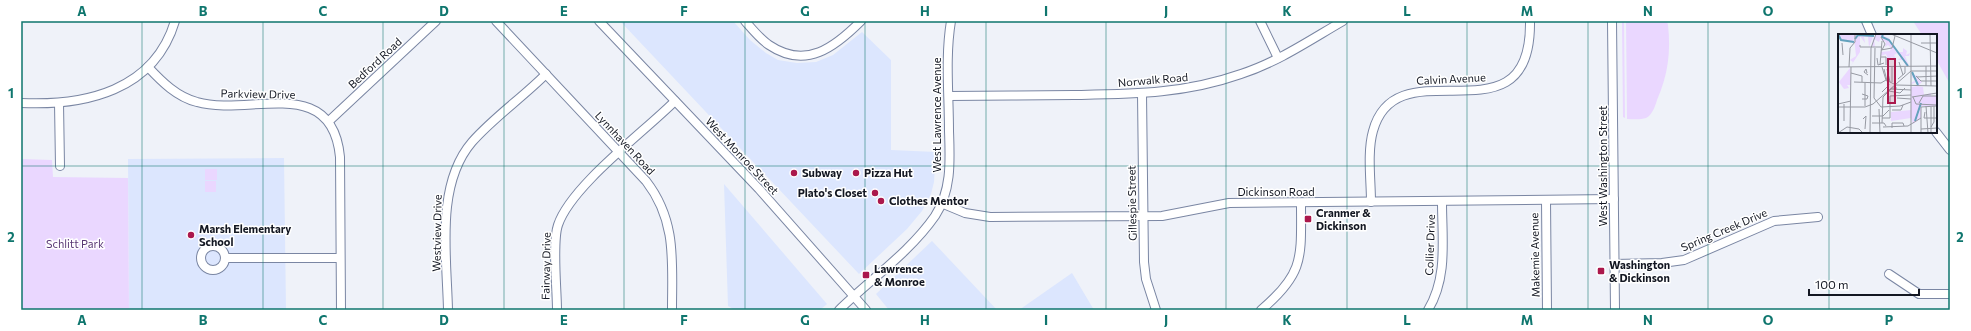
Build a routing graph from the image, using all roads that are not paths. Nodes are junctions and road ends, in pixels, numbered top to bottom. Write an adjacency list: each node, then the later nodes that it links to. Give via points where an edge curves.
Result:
1 (175, 21): 15 (street, via 164,47)
2 (436, 21): 22 (street, Bedford Road)
3 (496, 21): 16 (street, Lynnhaven Road)
4 (599, 21): 19 (street, West Monroe Street)
5 (745, 21): 6 (street, via 770,46 789,54 800,55 823,52 834,46)
6 (862, 21)
7 (951, 21): 18 (street, West Lawrence Avenue, via 948,51)
8 (1260, 21): 14 (street)
9 (1343, 21): 14 (street, Norwalk Road)
10 (1530, 21): 29 (street, Calvin Avenue, via 1530,46 1526,60 1519,71 1504,84 1486,89 1414,92 1394,100 1382,113 1373,132)
11 (1612, 21): 27 (street, West Washington Street)
12 (1866, 21): 13 (street)
13 (1872, 34)
14 (1278, 58): 17 (street, Norwalk Road, via 1243,74 1206,85)
15 (148, 68): 21 (street, via 116,90 84,100); 22 (street, Parkview Drive, via 173,91 198,103 293,104 314,110)
16 (546, 74): 25 (street, Lynnhaven Road); 42 (street, Westview Drive, via 471,143 455,171 447,201)
17 (1142, 94): 18 (street, Norwalk Road); 33 (street, Gillespie Street)
18 (949, 96): 31 (street, West Lawrence Avenue, via 950,169)
19 (675, 101): 25 (street, Fairway Drive); 40 (street, West Monroe Street, via 759,189)
20 (21, 103): 21 (street)
21 (59, 103): 26 (street)
22 (329, 121): 36 (street, via 338,142 340,157)
23 (1937, 133): 24 (street)
24 (1950, 150)
25 (619, 153): 43 (street, Fairway Drive, via 582,188 558,225); 44 (street, Lynnhaven Road, via 656,194 666,218 671,247)
26 (60, 166)
27 (1614, 199): 28 (street, Dickinson Road); 37 (street, West Washington Street)
28 (1546, 200): 30 (street, Dickinson Road); 50 (street, Makemie Avenue)
29 (1372, 202): 30 (street, Dickinson Road); 32 (street, Dickinson Road)
30 (1442, 202): 49 (street, Collier Drive, via 1442,268 1437,290)
31 (941, 203): 33 (street, Dickinson Road, via 965,213 990,217); 40 (street, West Lawrence Avenue, via 921,233)
32 (1301, 203): 33 (street, Dickinson Road, via 1229,203 1181,214); 48 (street, via 1302,244 1295,271 1280,294)
33 (1143, 217): 47 (street, Gillespie Street, via 1146,279)
34 (1818, 218): 37 (street, Spring Creek Drive, via 1789,218 1768,223 1684,260)
35 (226, 258): 36 (street)
36 (340, 258): 41 (street)
37 (1614, 264): 51 (street, West Washington Street)
38 (1889, 274): 39 (street, via 1919,294)
39 (1950, 294)
40 (854, 296): 45 (street, West Lawrence Avenue); 46 (street, West Monroe Street)
41 (341, 310)
42 (448, 310)
43 (557, 310)
44 (672, 310)
45 (839, 310)
46 (866, 310)
47 (1156, 310)
48 (1261, 310)
49 (1428, 310)
50 (1547, 310)
51 (1615, 310)

